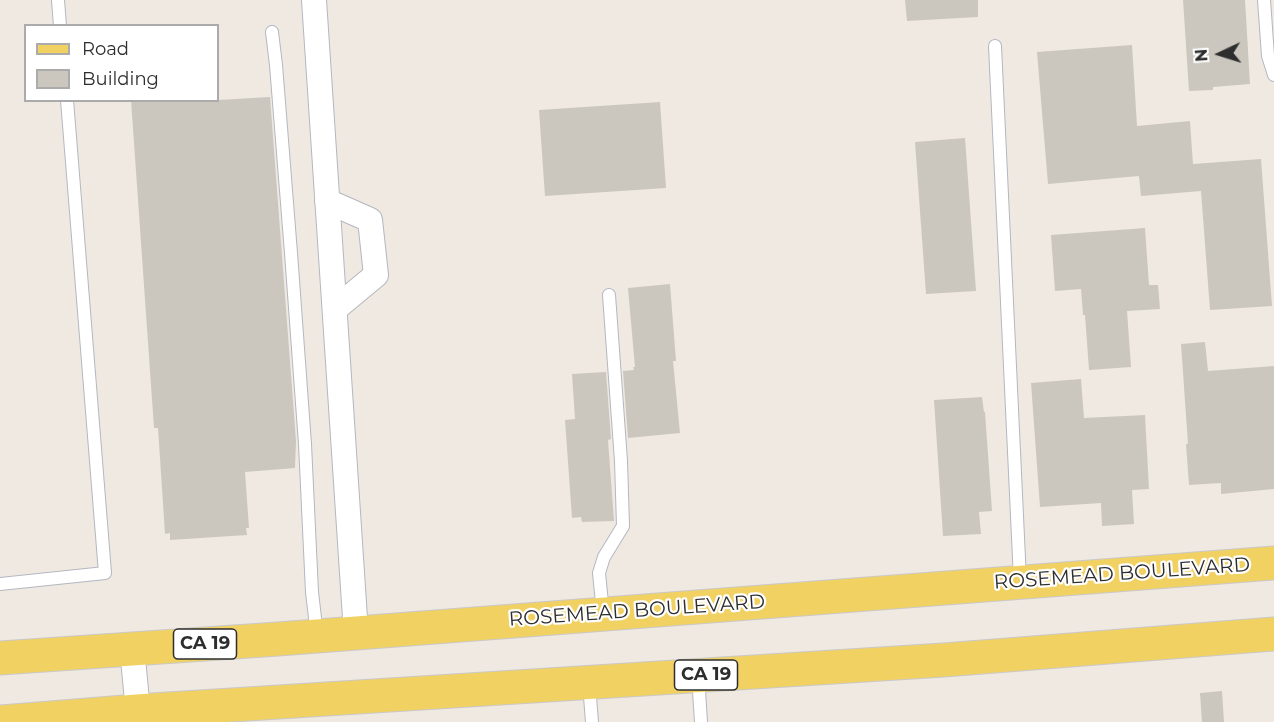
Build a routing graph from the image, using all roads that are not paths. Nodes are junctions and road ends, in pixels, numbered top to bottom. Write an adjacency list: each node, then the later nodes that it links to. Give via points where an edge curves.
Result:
1 (58, 0): 4 (lane)
2 (314, 0): 9 (street)
3 (1264, 0): 7 (lane, via 1268,56)
4 (60, 24)
5 (272, 32): 18 (lane)
6 (995, 46): 13 (lane)
7 (1274, 75)
8 (67, 102): 14 (lane, via 105,573)
9 (327, 201): 11 (street); 11 (street, via 370,220 376,275)
10 (609, 295): 15 (lane, via 623,526 599,573)
11 (334, 309): 16 (street)
12 (1274, 563): 13 (main road, ROSEMEAD BOULEVARD / CA 19)
13 (1020, 582): 15 (main road, ROSEMEAD BOULEVARD / CA 19)
14 (0, 584)
15 (603, 614): 16 (main road, ROSEMEAD BOULEVARD / CA 19)
16 (356, 633): 18 (main road, ROSEMEAD BOULEVARD / CA 19)
17 (1274, 634): 21 (main road, CA 19)
18 (318, 636): 19 (main road, ROSEMEAD BOULEVARD / CA 19)
19 (132, 648): 20 (main road, ROSEMEAD BOULEVARD / CA 19); 23 (street)
20 (0, 658)
21 (698, 675): 22 (main road, CA 19); 26 (lane)
22 (589, 682): 23 (main road, CA 19); 25 (lane)
23 (138, 716): 24 (main road, CA 19)
24 (0, 722)
25 (591, 722)
26 (701, 722)

